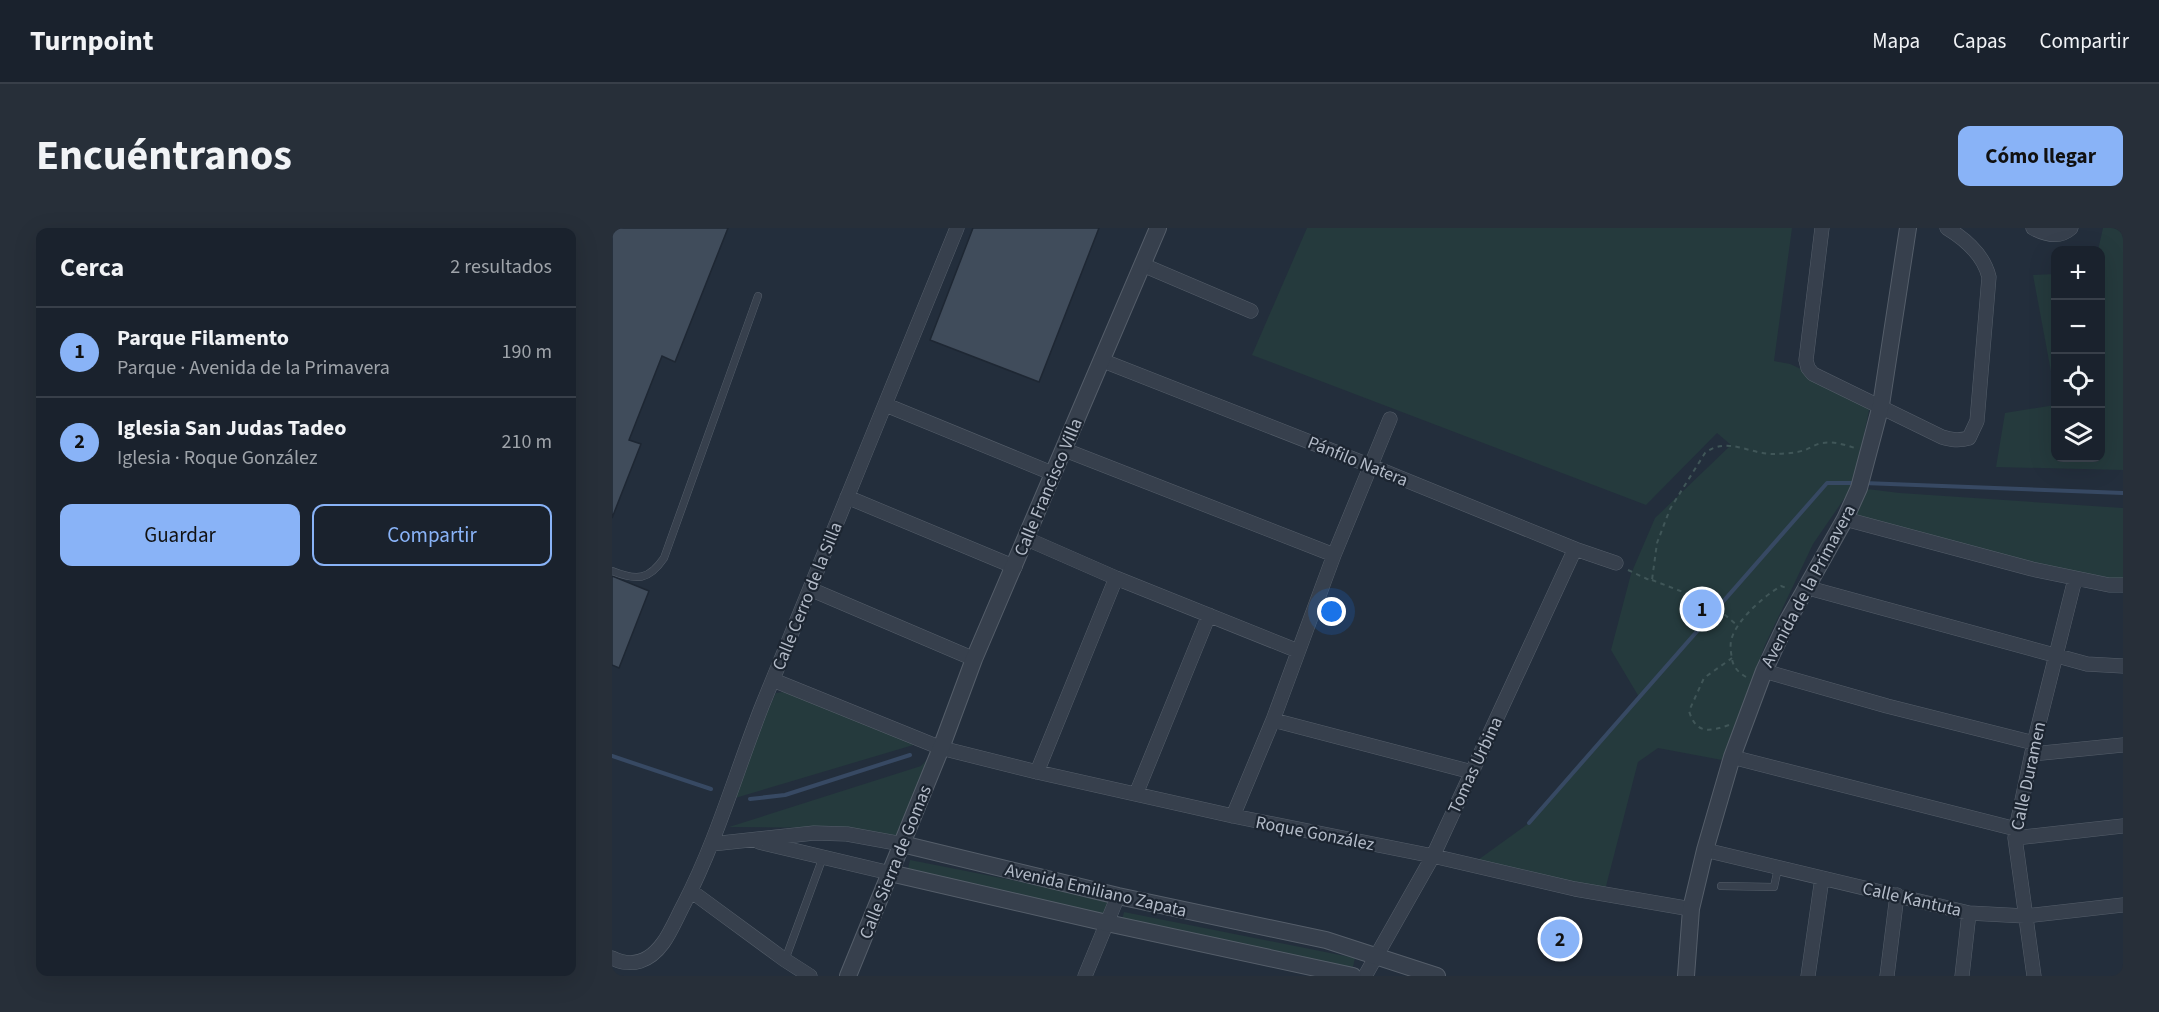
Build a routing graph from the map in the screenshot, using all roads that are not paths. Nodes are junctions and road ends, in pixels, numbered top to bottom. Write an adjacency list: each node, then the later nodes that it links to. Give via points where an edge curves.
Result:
1 (957, 228): 12 (street, Calle Cerro de la Silla)
2 (1158, 228): 8 (street, Calle Francisco Villa)
3 (1822, 228): 13 (street, via 1808,368 1824,380)
4 (1908, 228): 13 (street, Avenida de la Primavera)
5 (1947, 228): 13 (street, via 1968,244 1987,268 1990,287 1974,431 1969,438 1953,440)
6 (2033, 228): 7 (street, via 2053,235)
7 (2068, 231)
8 (1143, 265): 10 (street); 11 (street, Calle Francisco Villa)
9 (758, 296): 25 (lane, via 664,558 646,576 632,578)
10 (1251, 311)
11 (1101, 360): 15 (street, Calle Francisco Villa); 16 (street, Pánfilo Natera)
12 (886, 405): 17 (street); 18 (street, Calle Cerro de la Silla)
13 (1881, 405): 19 (street, Avenida de la Primavera, via 1859,488)
14 (1390, 419): 16 (street)
15 (1065, 450): 17 (street, Calle Francisco Villa); 22 (street)
16 (1371, 466): 21 (street, Pánfilo Natera); 22 (street)
17 (1054, 474): 20 (street, Calle Francisco Villa)
18 (847, 497): 24 (street); 29 (street, Calle Cerro de la Silla)
19 (1845, 519): 27 (street); 30 (street, Avenida de la Primavera)
20 (1027, 539): 24 (street, Calle Francisco Villa); 26 (street)
21 (1575, 549): 23 (street, Pánfilo Natera); 44 (street, Tomas Urbina)
22 (1334, 555): 32 (street)
23 (1616, 563)
24 (1015, 567): 34 (street, Calle Francisco Villa)
25 (612, 571)
26 (1116, 578): 31 (street); 43 (street)
27 (2075, 579): 28 (street); 33 (street, Calle Duramen)
28 (2123, 585)
29 (810, 589): 34 (street); 37 (street, Calle Cerro de la Silla)
30 (1803, 591): 33 (street); 36 (street, Avenida de la Primavera)
31 (1209, 615): 32 (street); 45 (street)
32 (1298, 651): 38 (street)
33 (2055, 655): 35 (street, via 2088,664); 41 (street, Calle Duramen)
34 (974, 659): 40 (street, Calle Francisco Villa)
35 (2123, 666)
36 (1761, 677): 41 (street, via 1887,706); 42 (street, Avenida de la Primavera)
37 (772, 680): 40 (street, Roque González); 50 (street, Calle Cerro de la Silla)
38 (1273, 720): 44 (street); 46 (street)
39 (2123, 745): 41 (street)
40 (941, 748): 43 (street, Roque González); 51 (street, Calle Sierra de Gomas)
41 (2033, 749): 48 (street, Calle Duramen)
42 (1732, 757): 48 (street); 52 (street, Avenida de la Primavera)
43 (1037, 772): 45 (street, Roque González)
44 (1472, 772): 53 (street, Tomas Urbina)
45 (1136, 795): 46 (street, Roque González)
46 (1233, 816): 53 (street, Roque González)
47 (2123, 826): 48 (street)
48 (2016, 834): 65 (street, Calle Duramen)
49 (751, 840): 50 (street, Avenida Emiliano Zapata); 51 (street, Avenida Emiliano Zapata, via 814,833 847,834); 54 (street, Avenida Emiliano Zapata)
50 (712, 844): 59 (street, Calle Cerro de la Silla)
51 (902, 844): 56 (street, Calle Sierra de Gomas); 61 (street, Avenida Emiliano Zapata)
52 (1705, 850): 55 (street, Calle Kantuta); 63 (street, Avenida de la Primavera)
53 (1433, 856): 63 (street, Roque González, via 1575,889); 67 (street, Tomas Urbina)
54 (823, 857): 56 (street, Avenida Emiliano Zapata); 69 (lane)
55 (1778, 868): 57 (street, Calle Kantuta); 58 (lane, via 1774,887)
56 (890, 873): 66 (street, Avenida Emiliano Zapata); 71 (street, Calle Sierra de Gomas)
57 (1822, 878): 60 (street, Calle Kantuta); 77 (street)
58 (1720, 886)
59 (691, 891): 68 (street, Calle Cerro de la Silla, via 664,942 648,959 627,963); 69 (street)
60 (1897, 895): 64 (street, Calle Kantuta); 78 (street)
61 (1118, 896): 66 (street); 67 (street, Avenida Emiliano Zapata, via 1326,940)
62 (2123, 905): 65 (street, Calle Kantuta)
63 (1691, 909): 76 (street, Avenida de la Primavera)
64 (1969, 913): 65 (street, Calle Kantuta); 79 (street)
65 (2025, 916): 80 (street, Calle Duramen)
66 (1107, 923): 72 (street); 73 (street, Avenida Emiliano Zapata)
67 (1377, 955): 74 (street, Tomas Urbina); 75 (street, Avenida Emiliano Zapata)
68 (612, 958)
69 (785, 960): 70 (street)
70 (810, 976)
71 (848, 976)
72 (1084, 976)
73 (1353, 976)
74 (1365, 976)
75 (1437, 976)
76 (1686, 976)
77 (1808, 976)
78 (1887, 976)
79 (1962, 976)
80 (2034, 976)

